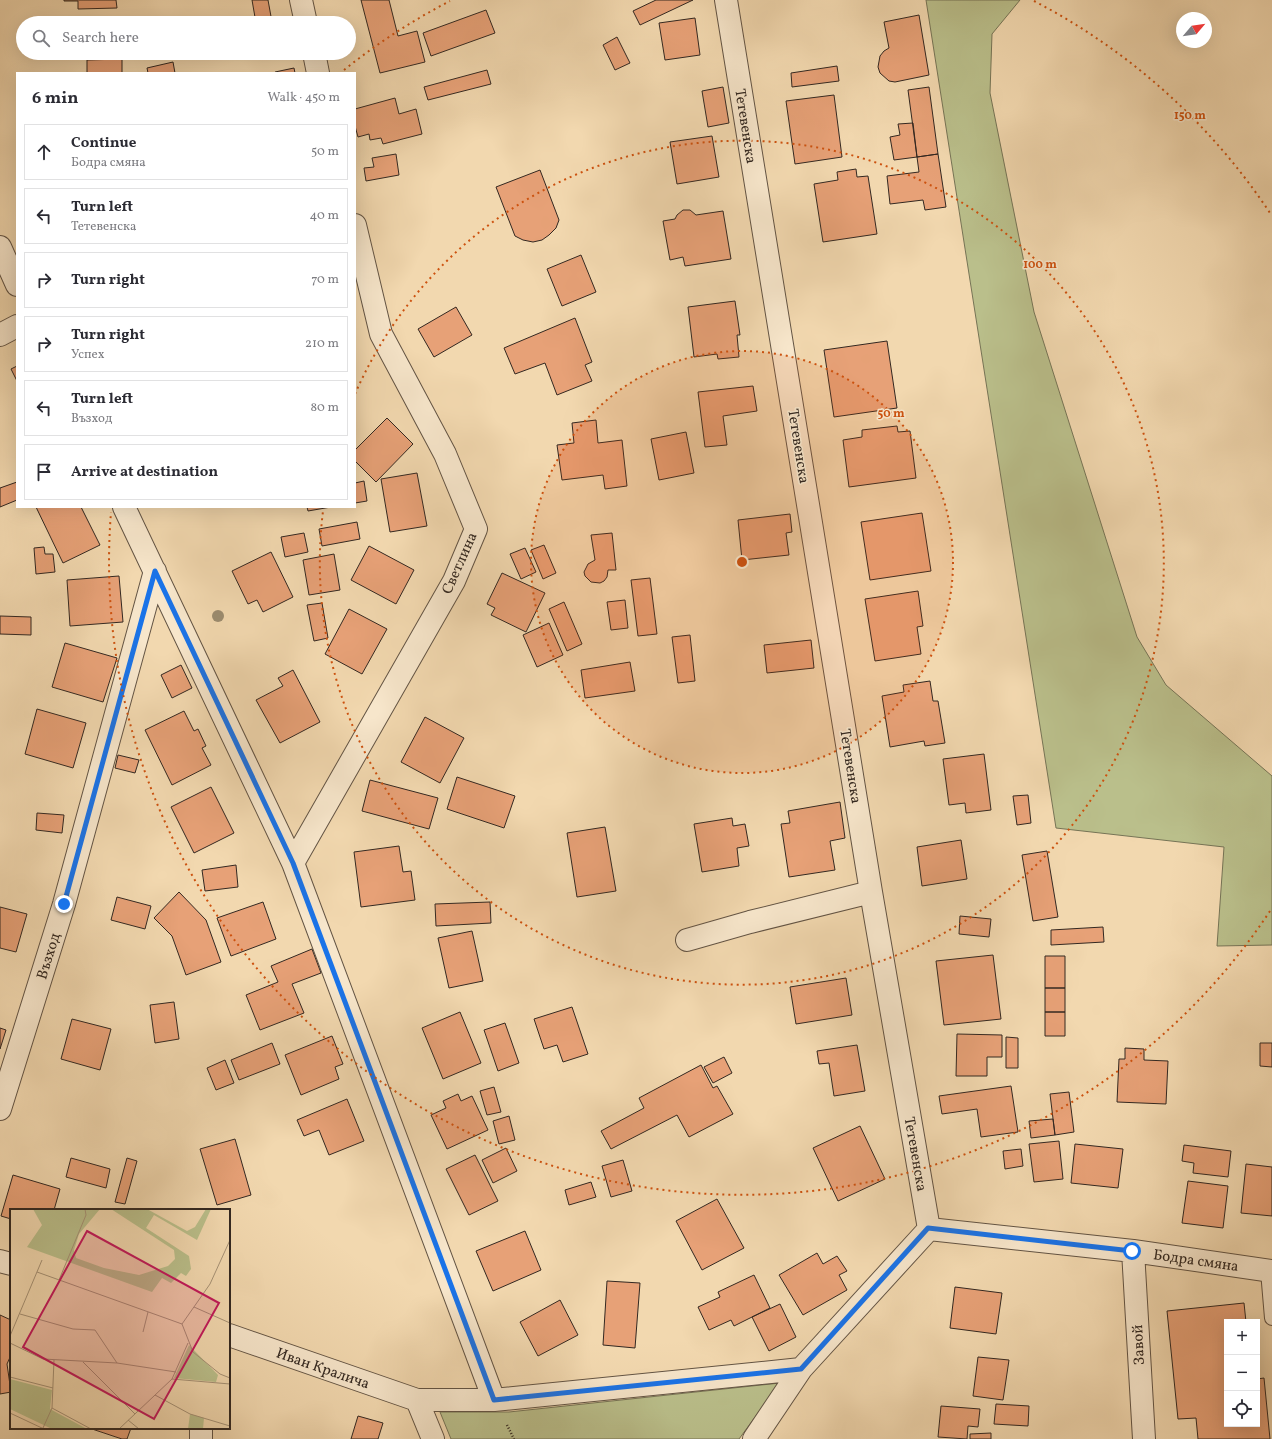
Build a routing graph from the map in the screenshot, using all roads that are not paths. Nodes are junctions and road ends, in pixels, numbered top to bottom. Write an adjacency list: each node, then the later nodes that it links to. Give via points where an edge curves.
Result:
1 (301, 0): 3 (street)
2 (726, 0): 14 (street, Тетевенска)
3 (304, 16)
4 (315, 60): 5 (street)
5 (318, 72)
6 (356, 229): 13 (street, Светлина, via 382,334 445,454 476,528 454,581)
7 (0, 247): 8 (street)
8 (16, 283)
9 (16, 327): 10 (street)
10 (0, 335)
11 (124, 508): 12 (street)
12 (155, 571): 13 (street); 16 (street, Възход, via 64,904)
13 (293, 863): 26 (street)
14 (871, 892): 15 (street); 17 (street, Тетевенска)
15 (687, 940)
16 (0, 1109)
17 (928, 1228): 18 (street, Бодра смяна); 24 (street)
18 (1132, 1251): 21 (street, Бодра смяна); 29 (street, Завой)
19 (0, 1261): 20 (street)
20 (10, 1264)
21 (1270, 1271): 22 (lane)
22 (1272, 1318)
23 (230, 1336): 25 (street, Иван Кралича)
24 (801, 1369): 26 (street, Иван Кралича); 28 (street)
25 (417, 1400): 26 (street, Иван Кралича); 27 (street)
26 (494, 1400)
27 (433, 1439)
28 (754, 1439)
29 (1144, 1439)

